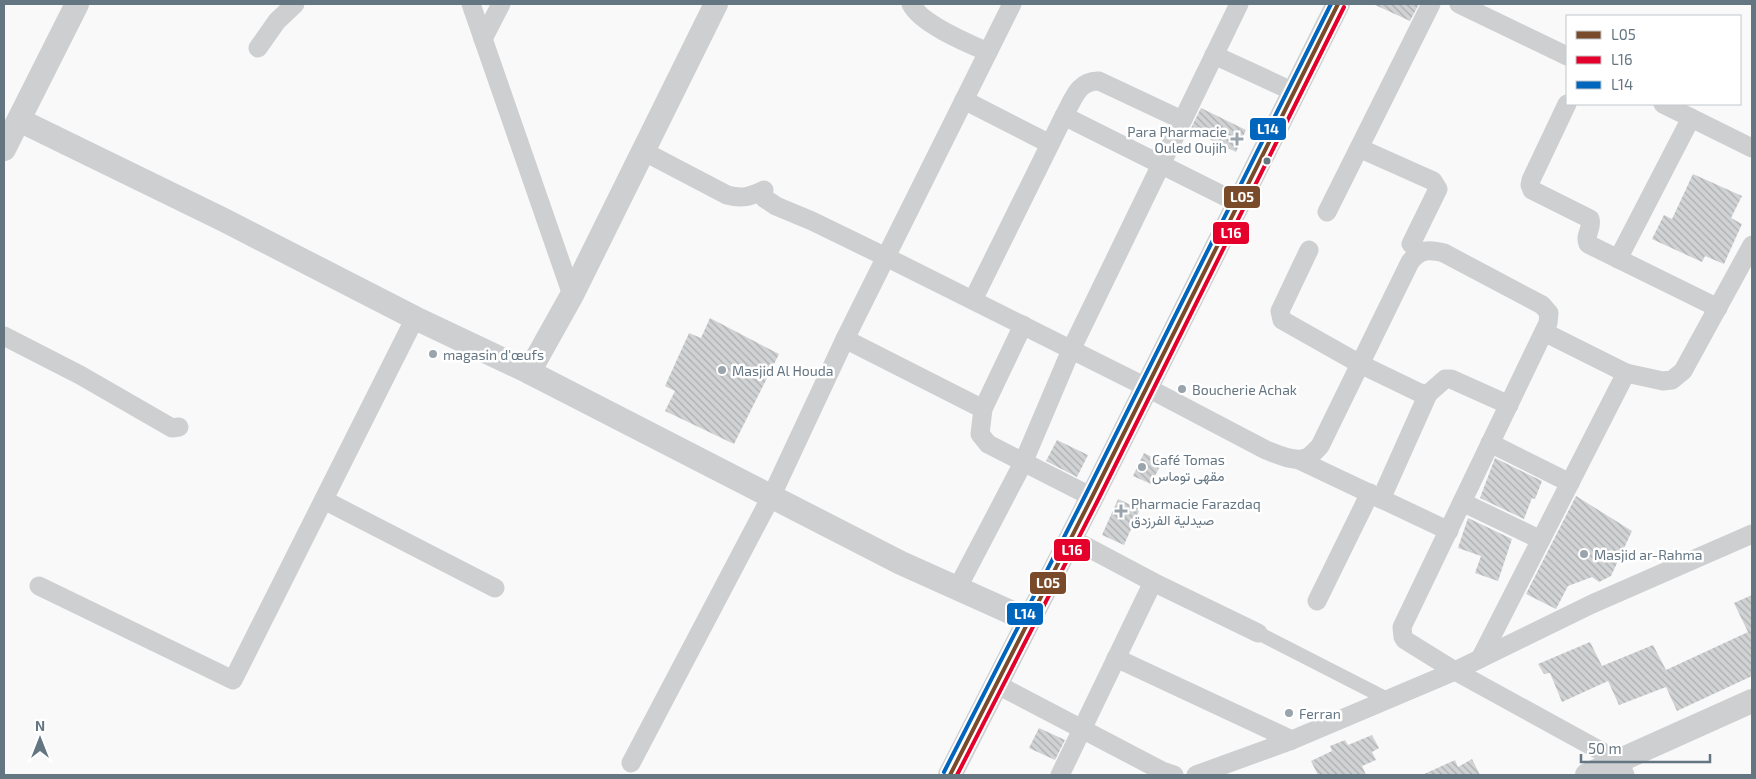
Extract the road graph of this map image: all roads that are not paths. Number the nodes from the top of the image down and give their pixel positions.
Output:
1 (76, 4) edge
2 (295, 4) edge
3 (471, 4) edge
4 (501, 4) edge
5 (716, 4) edge
6 (911, 4) edge
7 (1012, 4) edge
8 (1239, 4) edge
9 (1338, 4) edge
10 (1431, 4) edge
11 (1459, 4) edge
12 (1496, 11) edge
13 (483, 39) junction
14 (258, 48) dead end
15 (988, 52) junction
16 (1214, 55) junction
17 (1566, 55) edge
18 (1294, 92) junction
19 (964, 100) junction
20 (1567, 105) edge
21 (1665, 105) edge
22 (1064, 116) junction
23 (1691, 118) junction
24 (19, 120) junction
25 (1182, 120) junction
26 (1050, 144) junction
27 (1359, 148) junction
28 (1752, 148) edge
29 (4, 149) edge
30 (643, 151) junction
31 (1161, 164) junction
32 (1238, 203) junction
33 (1327, 212) dead end
34 (1411, 244) dead end
35 (1752, 244) edge
36 (1309, 250) dead end
37 (886, 257) junction
38 (1618, 259) junction
39 (572, 295) junction
40 (973, 300) junction
41 (1718, 308) junction
42 (415, 318) junction
43 (1023, 325) junction
44 (1544, 332) junction
45 (4, 336) edge
46 (845, 339) junction
47 (1071, 350) junction
48 (1360, 364) junction
49 (529, 372) junction
50 (1626, 374) junction
51 (1146, 387) junction
52 (1428, 394) junction
53 (1509, 405) junction
54 (983, 409) junction
55 (179, 427) dead end
56 (1490, 443) junction
57 (1299, 460) junction
58 (1023, 463) junction
59 (1570, 483) junction
60 (772, 495) junction
61 (1092, 496) junction
62 (1376, 496) junction
63 (324, 500) junction
64 (1462, 502) junction
65 (1448, 531) junction
66 (1752, 534) edge
67 (1070, 538) junction
68 (1541, 540) junction
69 (1153, 582) junction
70 (39, 586) dead end
71 (495, 588) dead end
72 (957, 589) junction
73 (1317, 601) dead end
74 (1028, 620) junction
75 (1258, 633) joint
76 (1116, 658) junction
77 (1480, 659) junction
78 (1455, 671) junction
79 (996, 684) junction
80 (1389, 700) junction
81 (1752, 701) edge
82 (1082, 730) junction
83 (1292, 740) junction
84 (631, 763) dead end
85 (1622, 768) edge
86 (950, 775) edge
87 (1060, 775) edge
88 (1174, 775) edge
89 (1196, 775) edge
90 (1587, 775) edge

1 - 24 street
2 - 14 street
3 - 13 street
4 - 13 street
5 - 30 street
6 - 15 street
7 - 15 street
8 - 16 street
9 - 18 street
10 - 27 street
11 - 12 street
12 - 17 street
13 - 39 street
15 - 19 street
16 - 18 street
16 - 25 street
18 - 32 street
19 - 26 street
19 - 37 street
20 - 38 street
21 - 23 street
22 - 25 street
22 - 26 street
22 - 31 street
23 - 28 street
23 - 38 street
24 - 29 street
24 - 42 street
25 - 31 street
26 - 40 street
27 - 33 street
27 - 34 street
30 - 37 street
30 - 39 street
31 - 32 street
31 - 47 street
32 - 51 street
35 - 41 street
36 - 48 street
37 - 40 street
37 - 46 street
38 - 41 street
39 - 49 street
40 - 43 street
41 - 50 street
42 - 49 street
42 - 63 street
43 - 47 street
43 - 54 street
44 - 48 street
44 - 50 street
44 - 53 street
45 - 55 street
46 - 54 street
46 - 60 street
47 - 51 street
47 - 58 street
48 - 52 street
48 - 57 street
49 - 60 street
50 - 59 street
51 - 57 street
51 - 61 street
52 - 53 street
52 - 62 street
53 - 56 street
54 - 58 street
56 - 59 street
56 - 64 street
57 - 62 street
58 - 61 street
58 - 72 street
59 - 68 street
60 - 72 street
60 - 84 street
61 - 67 street
62 - 65 street
62 - 73 street
63 - 70 street
63 - 71 street
64 - 65 street
64 - 68 street
65 - 78 street
66 - 77 street
67 - 69 street
67 - 74 street
68 - 77 street
69 - 75 street
69 - 76 street
72 - 74 street
74 - 79 street
75 - 80 street
76 - 82 street
76 - 83 street
77 - 78 street
78 - 80 street
78 - 85 street
79 - 82 street
79 - 86 street
80 - 83 street
81 - 85 street
82 - 87 street
82 - 88 street
83 - 89 street
85 - 90 street

